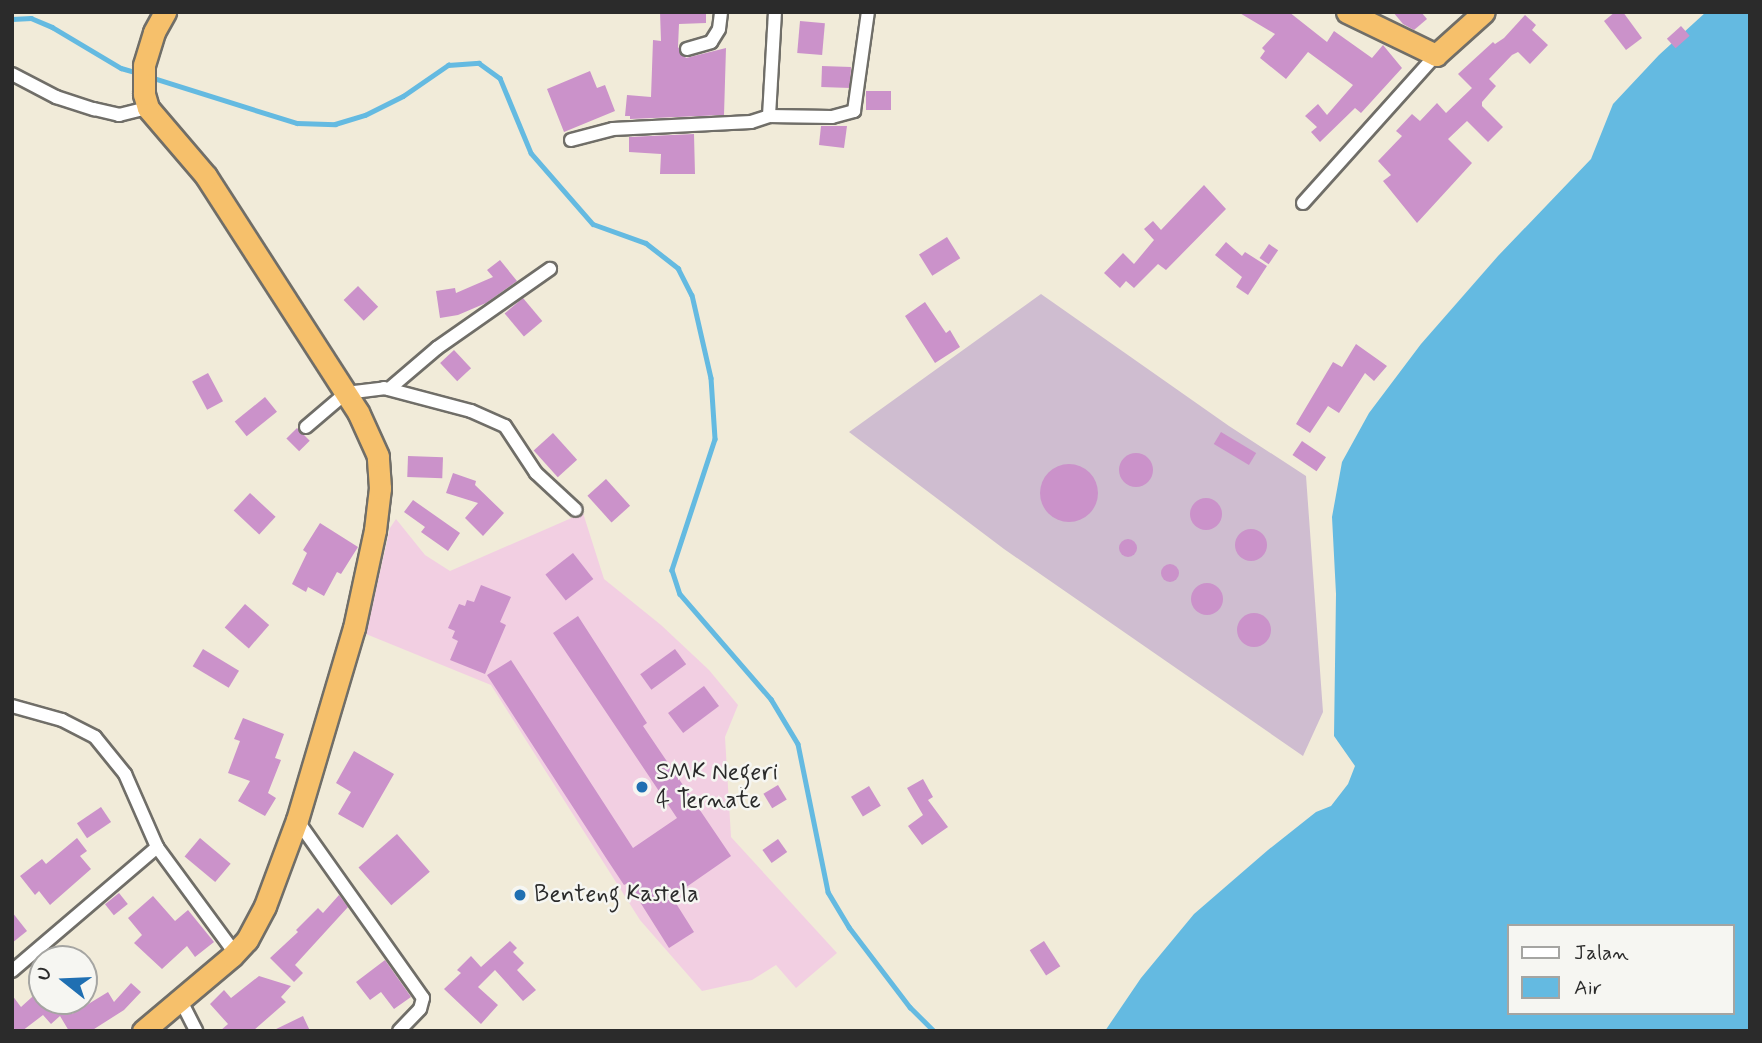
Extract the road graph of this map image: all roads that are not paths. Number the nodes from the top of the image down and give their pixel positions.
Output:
1 (165, 12) edge
2 (720, 12) edge
3 (775, 12) edge
4 (868, 12) edge
5 (1347, 12) edge
6 (1484, 12) edge
7 (687, 49) dead end
8 (1436, 55) junction
9 (12, 74) edge
10 (146, 101) junction
11 (769, 116) junction
12 (571, 140) dead end
13 (1303, 204) dead end
14 (550, 269) dead end
15 (389, 389) junction
16 (346, 393) junction
17 (306, 427) dead end
18 (576, 510) dead end
19 (12, 706) edge
20 (297, 820) junction
21 (157, 847) junction
22 (235, 953) junction
23 (12, 971) edge
24 (181, 1002) junction
25 (143, 1031) edge
26 (196, 1031) edge
27 (399, 1031) edge

1 - 10 highway
2 - 7 street
3 - 11 street
4 - 11 street
5 - 8 highway
6 - 8 highway
8 - 13 street
9 - 10 street
10 - 16 highway
11 - 12 street
14 - 15 street
15 - 16 street
15 - 18 street
16 - 17 street
16 - 20 highway
19 - 21 street
20 - 22 highway
20 - 27 street
21 - 22 street
21 - 23 street
22 - 24 highway
24 - 25 highway
24 - 26 street

